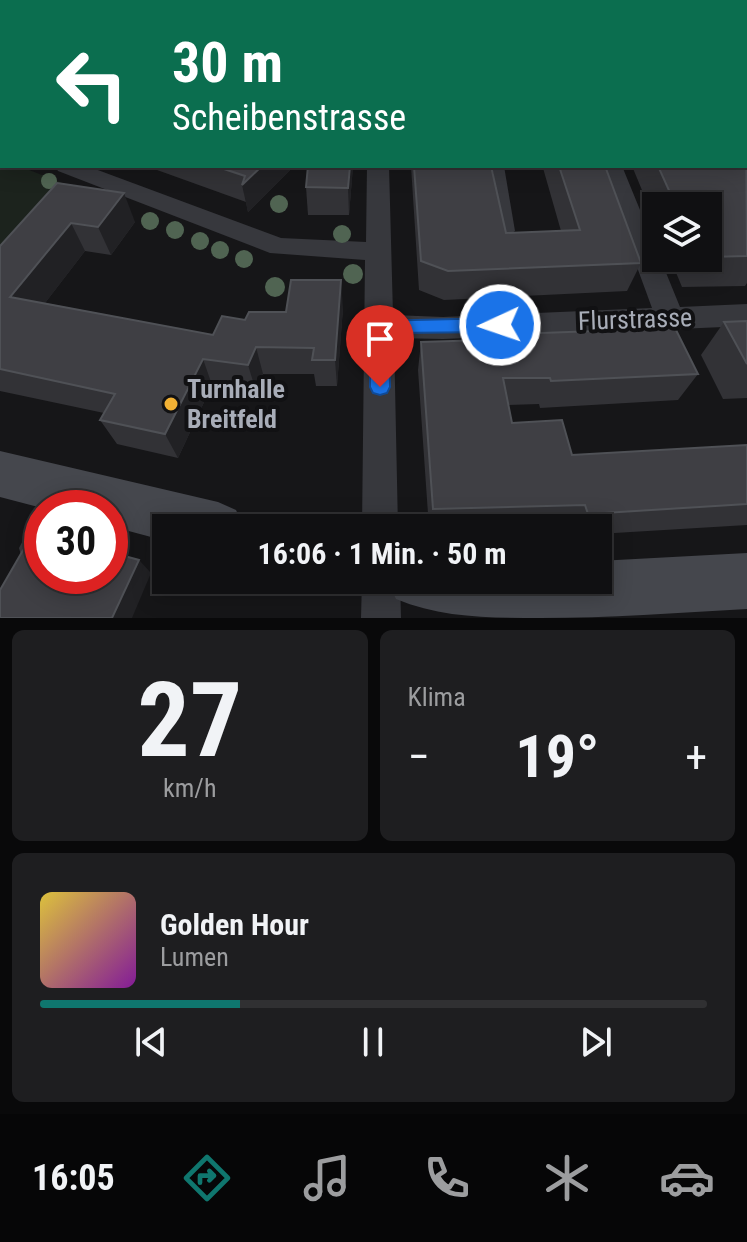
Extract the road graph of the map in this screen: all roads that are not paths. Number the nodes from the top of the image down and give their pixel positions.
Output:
1 (71, 168) edge
2 (378, 168) edge
3 (498, 168) edge
4 (612, 168) edge
5 (509, 231) edge
6 (378, 252) junction
7 (747, 315) edge
8 (670, 318) junction
9 (379, 326) junction
10 (0, 474) edge
11 (25, 490) edge
12 (380, 514) edge
13 (128, 516) edge
14 (152, 519) edge
15 (24, 556) edge
16 (21, 562) edge
17 (747, 581) edge
18 (612, 588) edge
19 (381, 594) edge
20 (381, 618) edge

1 - 6 street
2 - 6 street
3 - 5 lane
4 - 8 street
6 - 9 street
7 - 8 street, Flurstrasse
8 - 9 street, Flurstrasse
9 - 12 street
10 - 11 main road
13 - 14 main road
15 - 16 lane
17 - 18 main road
19 - 20 street

